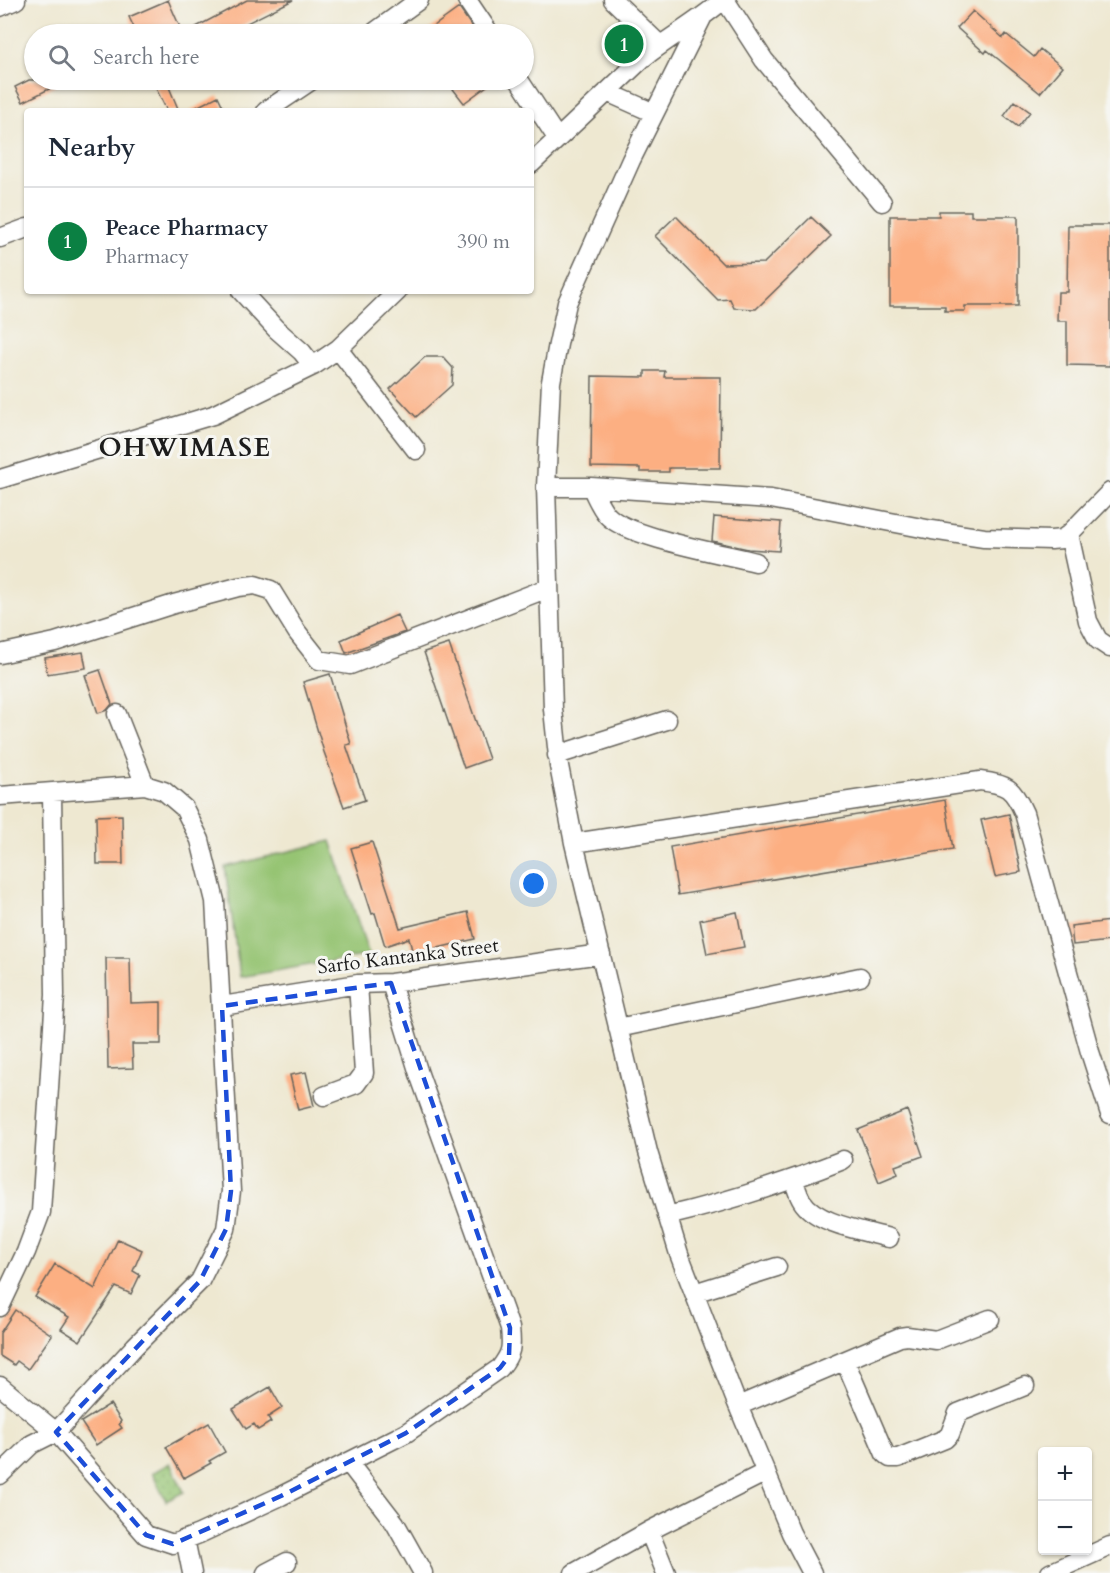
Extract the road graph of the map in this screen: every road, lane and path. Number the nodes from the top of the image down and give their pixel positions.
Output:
1 (16, 0) edge
2 (419, 0) edge
3 (467, 0) edge
4 (613, 0) edge
5 (724, 0) edge
6 (0, 7) edge
7 (702, 18) junction
8 (386, 24) edge
9 (483, 24) edge
10 (660, 45) junction
11 (297, 90) edge
12 (526, 90) edge
13 (607, 92) junction
14 (270, 108) edge
15 (654, 113) junction
16 (557, 138) junction
17 (534, 161) edge
18 (882, 202) dead end
19 (24, 229) edge
20 (0, 238) edge
21 (244, 294) edge
22 (395, 294) edge
23 (338, 349) junction
24 (313, 366) junction
25 (416, 450) dead end
26 (0, 479) edge
27 (546, 487) junction
28 (591, 487) junction
29 (1110, 492) edge
30 (1069, 534) junction
31 (756, 562) dead end
32 (548, 588) junction
33 (1110, 648) edge
34 (0, 654) edge
35 (117, 714) dead end
36 (667, 720) dead end
37 (557, 755) junction
38 (146, 786) junction
39 (52, 794) junction
40 (0, 796) edge
41 (574, 843) junction
42 (601, 954) junction
43 (860, 977) dead end
44 (391, 982) junction
45 (358, 984) junction
46 (222, 1006) junction
47 (618, 1028) junction
48 (324, 1096) dead end
49 (1110, 1114) edge
50 (843, 1160) dead end
51 (793, 1179) junction
52 (667, 1216) junction
53 (889, 1238) dead end
54 (777, 1267) dead end
55 (694, 1293) junction
56 (0, 1307) edge
57 (990, 1319) dead end
58 (845, 1361) junction
59 (0, 1386) edge
60 (1025, 1386) dead end
61 (738, 1406) junction
62 (57, 1432) junction
63 (348, 1462) junction
64 (766, 1472) junction
65 (0, 1475) edge
66 (649, 1531) junction
67 (185, 1539) junction
68 (1110, 1546) edge
69 (287, 1562) dead end
70 (192, 1573) edge
71 (266, 1573) edge
72 (423, 1573) edge
73 (574, 1573) edge
74 (666, 1573) edge
75 (812, 1573) edge
76 (1050, 1573) edge

1 - 6 street
2 - 8 street
3 - 9 street
4 - 10 street
5 - 7 street
5 - 18 street
7 - 10 street
7 - 15 street
10 - 13 street
11 - 14 street
12 - 16 street
13 - 15 street
13 - 16 street
15 - 27 street
16 - 17 street
19 - 20 street
21 - 24 street
22 - 23 street
23 - 24 street
23 - 25 street
24 - 26 street
27 - 28 street
27 - 32 street
28 - 30 street
28 - 31 street
29 - 30 street
30 - 33 street
32 - 34 street
32 - 37 street
35 - 38 street
36 - 37 street
37 - 41 street
38 - 39 street
38 - 46 street
39 - 40 street
39 - 56 street
41 - 42 street
41 - 49 street
42 - 44 street, Sarfo Kantanka Street
42 - 47 street
43 - 47 street
44 - 45 street, Sarfo Kantanka Street
44 - 63 street
45 - 46 street, Sarfo Kantanka Street
45 - 48 street
46 - 62 street
47 - 52 street
50 - 51 street
51 - 52 street
51 - 53 street
52 - 55 street
54 - 55 street
55 - 61 street
57 - 58 street
58 - 60 street
58 - 61 street
59 - 62 street
61 - 64 street
62 - 65 street
62 - 67 street
63 - 67 street
63 - 72 street
64 - 66 street
64 - 75 street
66 - 73 street
66 - 74 street
67 - 70 street
68 - 76 street
69 - 71 street

